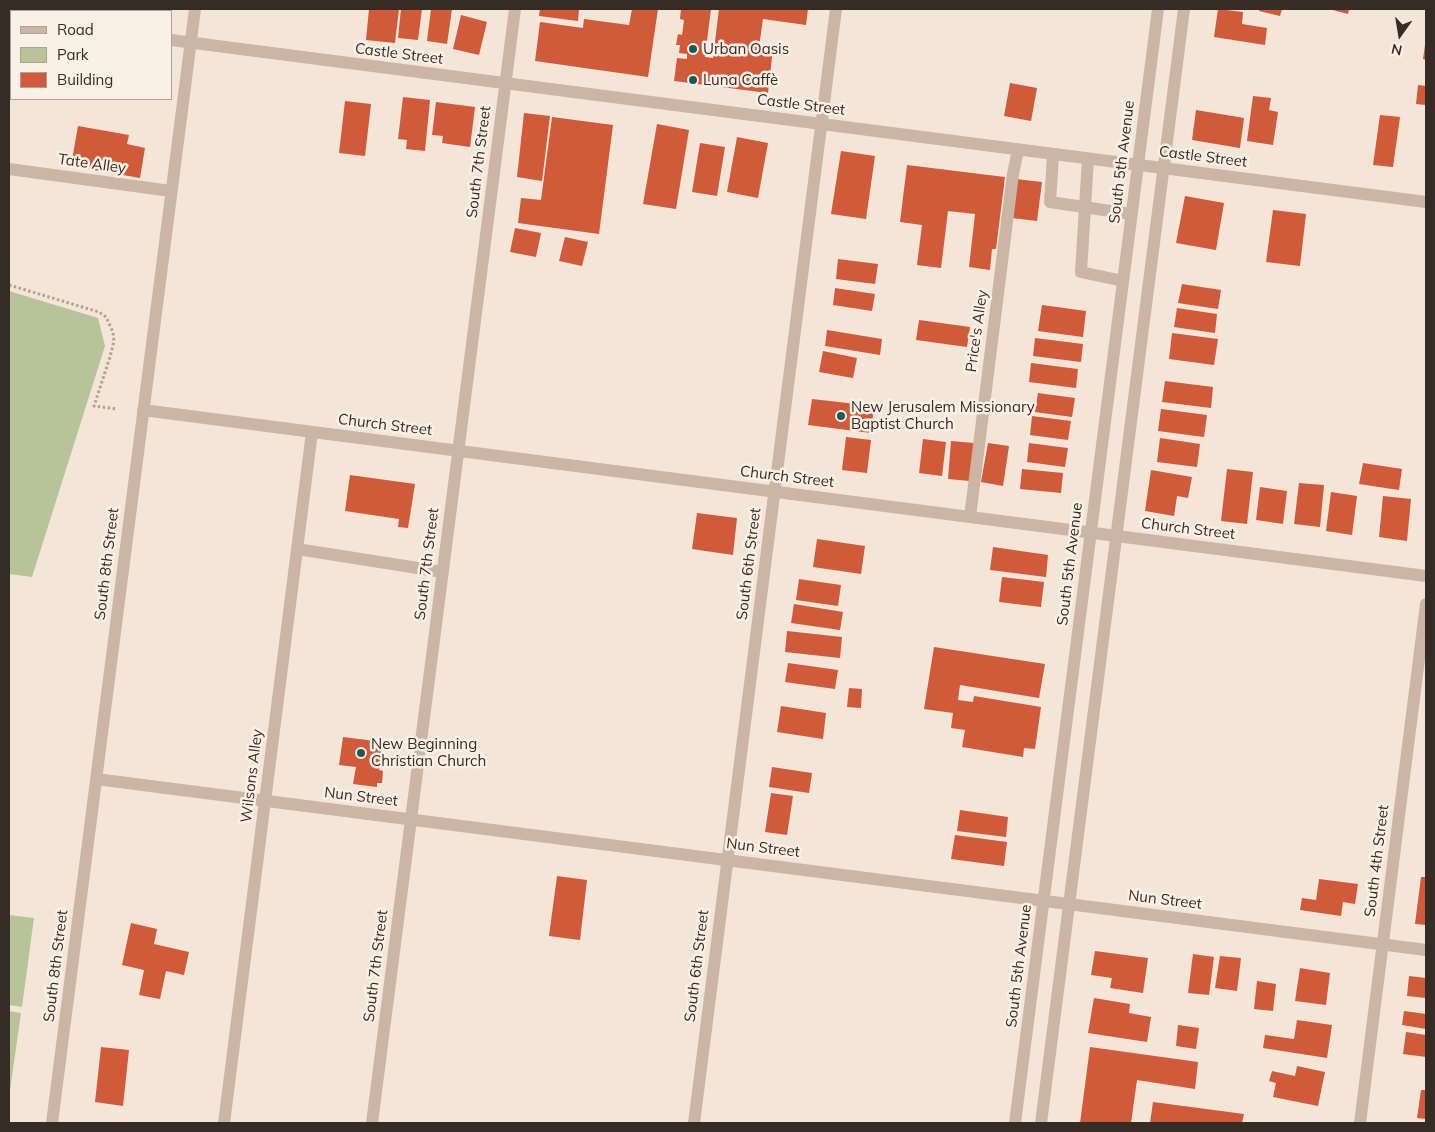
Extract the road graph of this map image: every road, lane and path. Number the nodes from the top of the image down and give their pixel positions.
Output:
1 (195, 9) edge
2 (515, 9) edge
3 (836, 9) edge
4 (1158, 9) edge
5 (1184, 9) edge
6 (172, 40) edge
7 (190, 43) junction
8 (505, 84) junction
9 (821, 124) junction
10 (1018, 150) junction
11 (1053, 155) junction
12 (1088, 159) junction
13 (1138, 165) junction
14 (1164, 168) junction
15 (9, 169) edge
16 (171, 191) junction
17 (1426, 202) edge
18 (1085, 206) junction
19 (1131, 214) junction
20 (1123, 281) junction
21 (9, 285) edge
22 (118, 409) dead end
23 (143, 410) junction
24 (312, 432) junction
25 (458, 451) junction
26 (774, 492) junction
27 (970, 517) junction
28 (1090, 533) junction
29 (1117, 536) junction
30 (297, 550) junction
31 (443, 572) junction
32 (1426, 576) edge
33 (1426, 604) edge
34 (96, 778) junction
35 (265, 800) junction
36 (411, 820) junction
37 (727, 860) junction
38 (1043, 901) junction
39 (1069, 904) junction
40 (1382, 944) junction
41 (1426, 950) edge
42 (52, 1123) edge
43 (224, 1123) edge
44 (372, 1123) edge
45 (694, 1123) edge
46 (1015, 1123) edge
47 (1042, 1123) edge
48 (1360, 1123) edge

1 - 7 street, South 8th Street
2 - 8 street, South 7th Street
3 - 9 street, South 6th Street
4 - 13 street, South 5th Avenue
5 - 14 street
6 - 7 street, Castle Street
7 - 8 street, Castle Street
7 - 16 street, South 8th Street
8 - 9 street, Castle Street
8 - 25 street, South 7th Street
9 - 10 street, Castle Street
9 - 26 street, South 6th Street
10 - 11 street, Castle Street
10 - 27 street, Price's Alley
11 - 12 street, Castle Street
11 - 18 street
12 - 13 street, Castle Street
12 - 18 street
13 - 14 street, Castle Street
13 - 19 street, South 5th Avenue
14 - 17 street, Castle Street
14 - 29 street
15 - 16 street, Tate Alley
16 - 23 street, South 8th Street
18 - 19 street
18 - 20 street
19 - 20 street, South 5th Avenue
20 - 28 street, South 5th Avenue
21 - 22 path
23 - 24 street, Church Street
23 - 34 street, South 8th Street
24 - 25 street, Church Street
24 - 30 street, Wilsons Alley
25 - 26 street, Church Street
25 - 31 street, South 7th Street
26 - 27 street, Church Street
26 - 37 street, South 6th Street
27 - 28 street, Church Street
28 - 29 street, Church Street
28 - 38 street, South 5th Avenue
29 - 32 street, Church Street
29 - 39 street
30 - 31 street
30 - 35 street, Wilsons Alley
31 - 36 street, South 7th Street
33 - 40 street, South 4th Street
34 - 35 street, Nun Street
34 - 42 street, South 8th Street
35 - 36 street, Nun Street
35 - 43 street, Wilsons Alley
36 - 37 street, Nun Street
36 - 44 street, South 7th Street
37 - 38 street, Nun Street
37 - 45 street, South 6th Street
38 - 39 street, Nun Street
38 - 46 street, South 5th Avenue
39 - 40 street, Nun Street
39 - 47 street
40 - 41 street, Nun Street
40 - 48 street, South 4th Street

